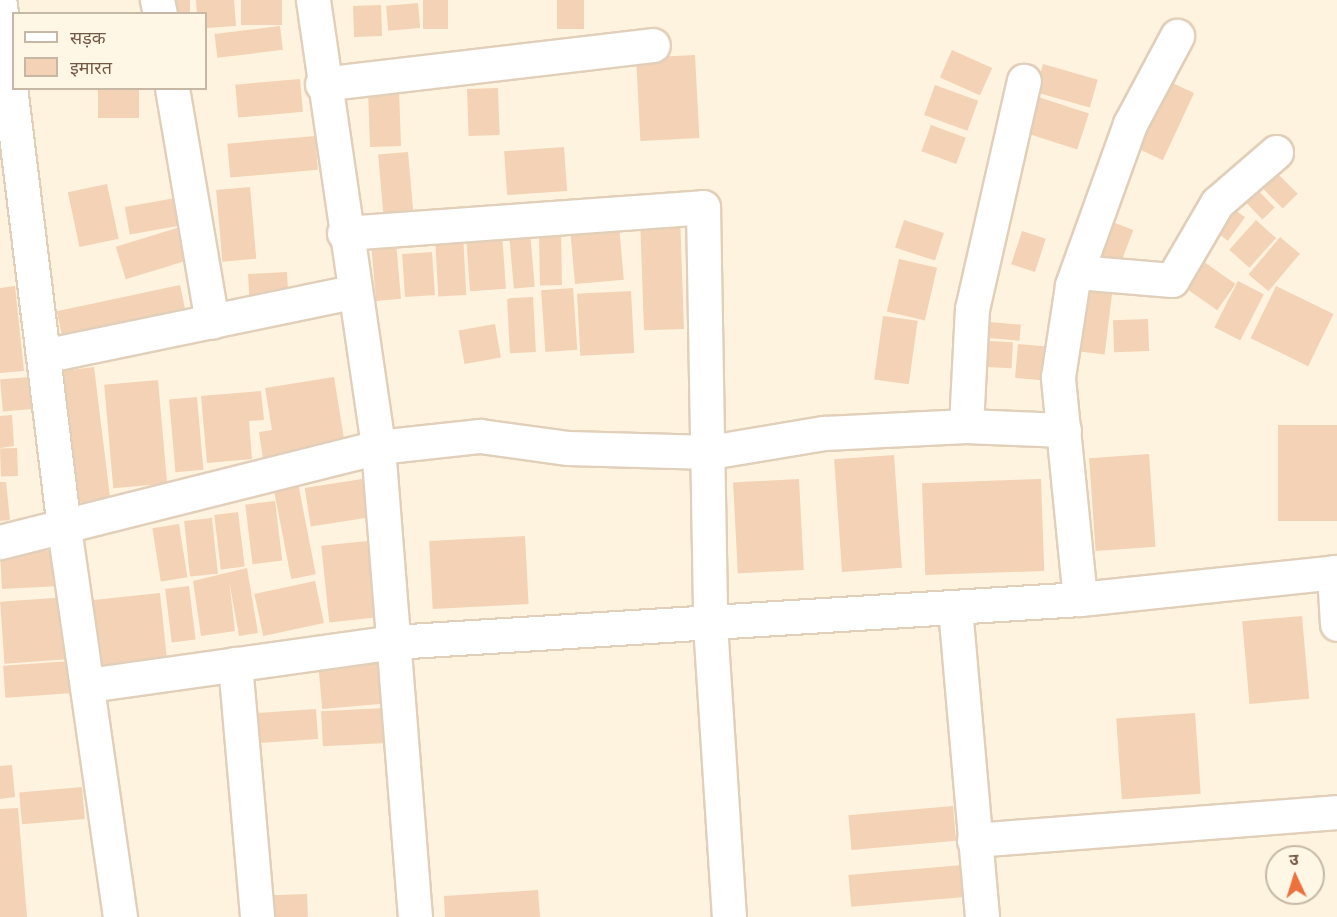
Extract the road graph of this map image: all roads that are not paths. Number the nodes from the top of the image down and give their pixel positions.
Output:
1 (313, 0) edge
2 (0, 5) edge
3 (1177, 36) dead end
4 (653, 45) dead end
5 (1024, 81) dead end
6 (321, 84) junction
7 (172, 90) edge
8 (1276, 152) dead end
9 (344, 233) junction
10 (1077, 272) junction
11 (353, 292) junction
12 (212, 321) junction
13 (43, 356) junction
14 (966, 426) junction
15 (1064, 430) junction
16 (378, 447) junction
17 (710, 452) junction
18 (64, 528) junction
19 (0, 542) edge
20 (1336, 572) edge
21 (1080, 599) junction
22 (955, 608) junction
23 (710, 624) junction
24 (1337, 624) edge
25 (393, 642) junction
26 (235, 664) junction
27 (88, 685) junction
28 (1337, 812) edge
29 (974, 840) junction
30 (120, 917) edge
31 (257, 917) edge
32 (415, 917) edge
33 (729, 917) edge
34 (982, 917) edge

1 - 6 street
2 - 13 street
3 - 10 street
4 - 6 street
5 - 14 street
6 - 9 street
7 - 12 street
8 - 10 street
9 - 11 street
9 - 17 street
10 - 15 street
11 - 12 street
11 - 16 street
12 - 13 street
13 - 18 street
14 - 15 street
14 - 17 street
15 - 21 street
16 - 17 street
16 - 18 street
16 - 25 street
17 - 23 street
18 - 19 street
18 - 27 street
20 - 21 street
20 - 24 street
21 - 22 street
22 - 23 street
22 - 29 street
23 - 25 street
23 - 33 street
25 - 26 street
25 - 32 street
26 - 27 street
26 - 31 street
27 - 30 street
28 - 29 street
29 - 34 street

